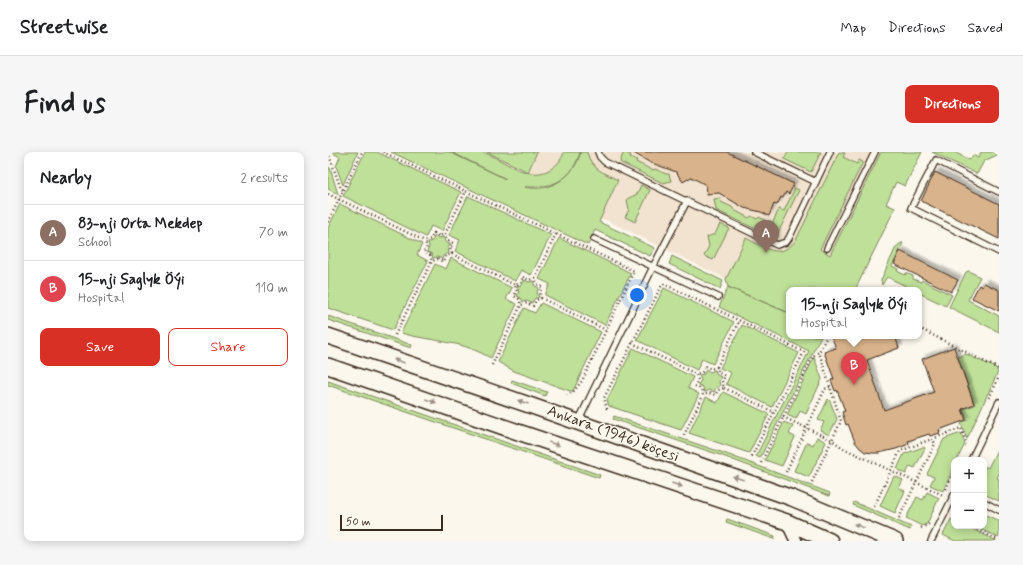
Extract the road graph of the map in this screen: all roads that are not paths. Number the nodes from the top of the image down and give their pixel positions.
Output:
1 (598, 152) edge
2 (754, 152) edge
3 (830, 152) edge
4 (875, 152) edge
5 (816, 182) junction
6 (999, 192) edge
7 (687, 201) junction
8 (594, 239) dead end
9 (827, 248) dead end
10 (999, 252) edge
11 (653, 267) junction
12 (718, 297) dead end
13 (328, 336) edge
14 (328, 366) edge
15 (999, 402) edge
16 (578, 422) junction
17 (972, 457) edge
18 (951, 501) edge
19 (987, 504) edge
20 (999, 510) edge
21 (787, 522) junction
22 (796, 541) edge
23 (830, 541) edge
24 (894, 541) edge
25 (931, 541) edge

1 - 7 lane
2 - 5 lane
3 - 5 lane
4 - 9 lane
5 - 7 lane
6 - 10 lane
7 - 11 lane
8 - 11 lane
11 - 12 lane
11 - 16 lane
16 -> 13 main road, Ankara (1946) köçesi
14 -> 21 main road, Ankara (1946) köçesi
15 - 17 lane
24 -> 16 main road, Ankara (1946) köçesi
18 - 25 lane
19 - 20 lane
21 - 22 street
21 - 23 main road, Ankara (1946) köçesi

